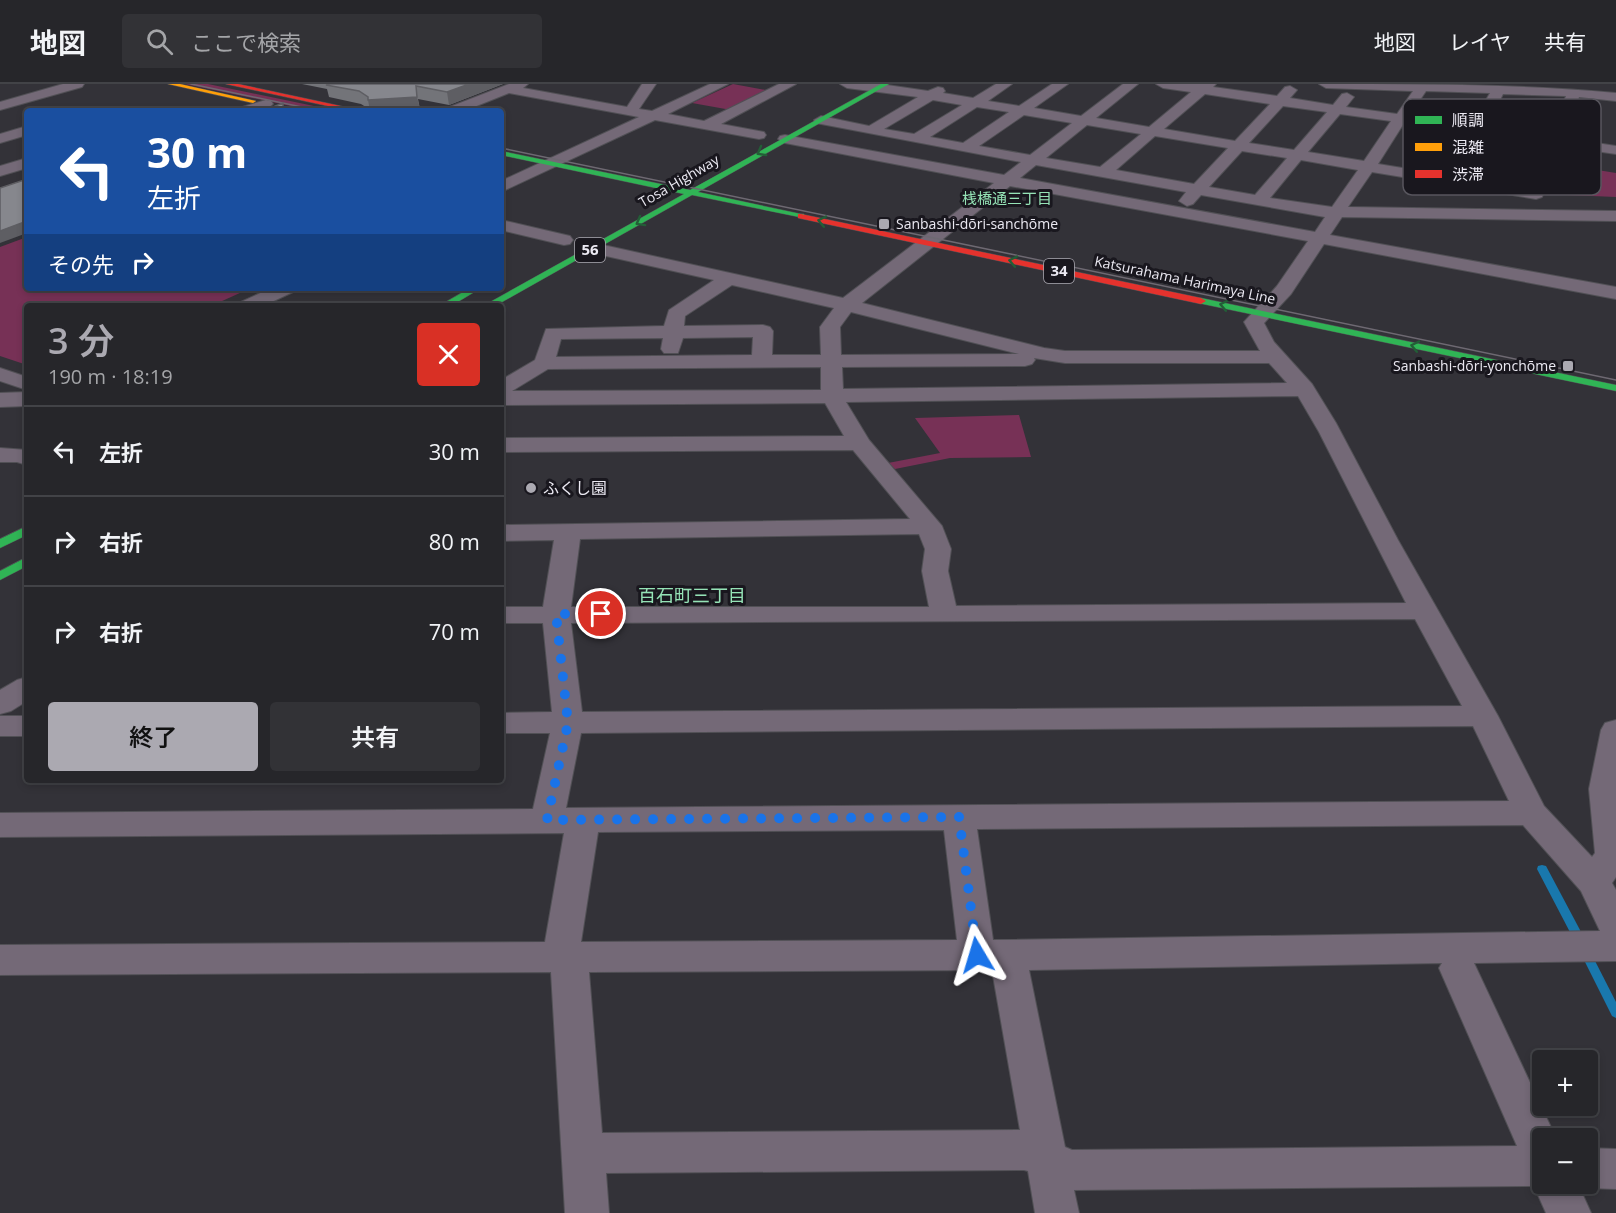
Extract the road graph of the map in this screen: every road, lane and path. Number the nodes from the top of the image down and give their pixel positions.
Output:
1 (77, 84) edge
2 (171, 84) edge
3 (230, 84) edge
4 (649, 84) edge
5 (721, 84) edge
6 (789, 84) edge
7 (848, 84) edge
8 (853, 84) edge
9 (950, 84) edge
10 (1005, 84) edge
11 (1061, 84) edge
12 (1131, 84) edge
13 (1164, 84) edge
14 (1296, 84) edge
15 (1326, 84) edge
16 (1357, 85) edge
17 (1397, 85) edge
18 (515, 86) edge
19 (883, 86) edge
20 (1206, 87) edge
21 (1422, 87) junction
22 (1498, 90) junction
23 (1566, 90) edge
24 (832, 96) dead end
25 (931, 96) junction
26 (1616, 98) edge
27 (1414, 99) edge
28 (1493, 99) edge
29 (1280, 101) junction
30 (974, 102) junction
31 (266, 104) junction
32 (1, 106) edge
33 (253, 108) edge
34 (287, 108) edge
35 (346, 108) edge
36 (460, 108) edge
37 (1336, 109) junction
38 (1023, 110) junction
39 (24, 111) edge
40 (631, 111) junction
41 (1403, 115) edge
42 (654, 116) junction
43 (1401, 118) junction
44 (822, 120) junction
45 (1082, 120) junction
46 (707, 125) junction
47 (24, 131) edge
48 (871, 131) junction
49 (765, 132) joint
50 (1153, 132) junction
51 (0, 139) edge
52 (786, 139) junction
53 (917, 140) junction
54 (504, 141) edge
55 (741, 145) dead end
56 (945, 145) junction
57 (1236, 145) junction
58 (966, 148) junction
59 (1601, 148) edge
60 (1616, 150) edge
61 (504, 154) edge
62 (572, 154) junction
63 (1298, 155) junction
64 (1032, 160) junction
65 (24, 164) edge
66 (552, 164) junction
67 (916, 164) junction
68 (1367, 166) junction
69 (0, 171) edge
70 (660, 172) dead end
71 (1403, 172) edge
72 (1103, 173) junction
73 (1008, 180) junction
74 (709, 182) junction
75 (504, 186) edge
76 (730, 186) dead end
77 (664, 187) junction
78 (1196, 189) junction
79 (691, 193) junction
80 (1537, 195) edge
81 (646, 197) dead end
82 (1259, 200) junction
83 (1178, 212) junction
84 (1338, 213) junction
85 (1559, 214) junction
86 (1616, 216) edge
87 (504, 226) edge
88 (945, 230) junction
89 (926, 234) junction
90 (966, 234) dead end
91 (569, 237) joint
92 (1319, 238) junction
93 (594, 248) junction
94 (546, 250) dead end
95 (730, 278) junction
96 (280, 291) edge
97 (472, 291) edge
98 (1616, 293) edge
99 (254, 303) edge
100 (450, 303) edge
101 (493, 303) edge
102 (1273, 303) junction
103 (847, 305) junction
104 (674, 332) junction
105 (1041, 357) junction
106 (1272, 357) junction
107 (762, 360) junction
108 (832, 360) junction
109 (670, 361) junction
110 (544, 363) junction
111 (0, 374) edge
112 (504, 387) edge
113 (1616, 388) edge
114 (1304, 389) junction
115 (1053, 393) junction
116 (832, 396) junction
117 (665, 397) junction
118 (504, 398) edge
119 (14, 399) edge
120 (859, 443) junction
121 (504, 445) edge
122 (0, 455) edge
123 (24, 457) edge
124 (929, 526) junction
125 (24, 532) edge
126 (568, 532) junction
127 (504, 533) edge
128 (0, 544) edge
129 (24, 563) edge
130 (0, 576) edge
131 (1424, 611) junction
132 (556, 614) junction
133 (504, 615) edge
134 (944, 615) junction
135 (24, 689) edge
136 (0, 704) edge
137 (1483, 716) junction
138 (504, 723) edge
139 (568, 723) junction
140 (0, 726) edge
141 (24, 726) edge
142 (1616, 730) edge
143 (1532, 813) junction
144 (959, 817) junction
145 (547, 820) junction
146 (583, 820) junction
147 (0, 825) edge
148 (1595, 883) junction
149 (1616, 927) edge
150 (1616, 946) edge
151 (993, 955) junction
152 (565, 956) junction
153 (0, 960) edge
154 (1458, 968) dead end
155 (1532, 1133) edge
156 (582, 1153) junction
157 (1048, 1160) junction
158 (1532, 1166) edge
159 (1598, 1168) edge
160 (1616, 1169) edge
161 (1560, 1194) edge
162 (586, 1213) edge
163 (1057, 1213) edge
164 (1569, 1213) edge

1 - 32 street
2 - 31 main road
3 - 35 main road
4 - 40 street
5 - 42 street
6 - 46 street
7 - 8 street
8 - 19 street
8 - 24 main road
9 - 25 street
10 - 30 street
11 - 38 street
12 - 45 street
13 - 20 street
14 - 29 street
15 - 16 street
16 - 17 street
16 - 37 street
17 - 21 street
18 - 36 street
18 - 40 street
19 - 25 street
19 - 44 main road, Tosa Highway / 56
20 - 29 street
20 - 50 street
21 - 22 street
21 - 27 street
22 - 23 street
22 - 28 street
23 - 26 street
25 - 30 street
25 - 48 street
29 - 37 street
29 - 57 street
30 - 38 street
30 - 53 street
31 - 33 street
31 - 34 main road
32 - 39 street
37 - 43 street
37 - 63 street
38 - 45 street
38 - 58 street
40 - 42 street
41 - 43 street
42 - 46 street
42 - 62 street
43 - 68 street
44 - 48 street
44 - 52 main road, Tosa Highway / 56
45 - 50 street
45 - 64 street
46 - 49 street
47 - 51 street
48 - 53 street
49 - 55 main road
50 - 57 street
50 - 72 street
52 - 67 street
52 -> 74 main road, Tosa Highway / 56
53 - 56 street
54 - 62 main road
56 - 58 street
56 - 67 street
57 - 63 street
57 - 78 street
58 - 64 street
59 - 60 street
61 - 66 main road, Katsurahama Harimaya Line / 34
62 - 66 street
62 - 70 main road
63 - 68 street
63 - 82 street
64 - 72 street
64 - 73 street
65 - 69 street
66 - 75 street
66 - 77 main road, Katsurahama Harimaya Line / 34
67 - 73 street
68 - 71 street
68 - 84 street
72 - 78 street
73 - 83 street
73 - 88 street
74 - 76 main road
74 - 77 main road, Tosa Highway
74 - 79 main road, Tosa Highway / 56
77 - 79 main road, Katsurahama Harimaya Line / 34
77 - 81 main road, Tosa Highway
78 - 82 street
78 - 83 street
89 -> 79 main road, Katsurahama Harimaya Line / 34
79 -> 93 main road, Tosa Highway / 56
80 - 85 street
82 - 84 street
83 - 92 street
84 - 85 street
84 - 92 street
85 - 86 street
87 - 91 street
88 - 89 street
88 - 90 main road
102 -> 89 main road, Katsurahama Harimaya Line / 34
89 - 103 street
91 - 94 main road, 56
92 - 98 street
92 - 102 street
93 - 95 street
93 - 101 main road, Tosa Highway / 56
95 - 103 street
95 - 104 street
96 - 99 street
97 - 100 main road
102 - 106 street
113 -> 102 main road, Katsurahama Harimaya Line / 34
103 - 105 street
103 - 108 street
104 - 107 street
104 - 109 street
104 - 110 street
105 - 106 street
105 - 108 street
105 - 115 street
106 - 114 street
107 - 108 street
107 - 109 street
108 - 116 street
109 - 110 street
109 - 117 street
110 - 112 street
111 - 119 street
114 - 115 street
114 - 131 street
115 - 116 street
116 - 117 street
116 - 120 street
117 - 118 street
120 - 121 street
120 - 124 street
122 - 123 street
124 - 126 street
124 - 134 street
125 - 128 main road
126 - 127 street
126 - 132 street
129 - 130 main road
131 - 134 street
131 - 137 street
132 - 133 street
132 - 134 street
132 - 139 street
135 - 136 street
137 - 139 street
137 - 143 street
138 - 139 street
139 - 145 street
140 - 141 street
142 - 148 street
143 - 144 street
143 - 148 street
144 - 146 street
144 - 151 street
145 - 146 street
145 - 147 street
146 - 152 street
148 - 149 street
150 - 151 street
151 - 152 street
151 - 157 street
152 - 153 street
152 - 156 street
154 - 155 street
156 - 157 street
156 - 162 street
157 - 158 street
157 - 163 street
159 - 160 street
161 - 164 street

